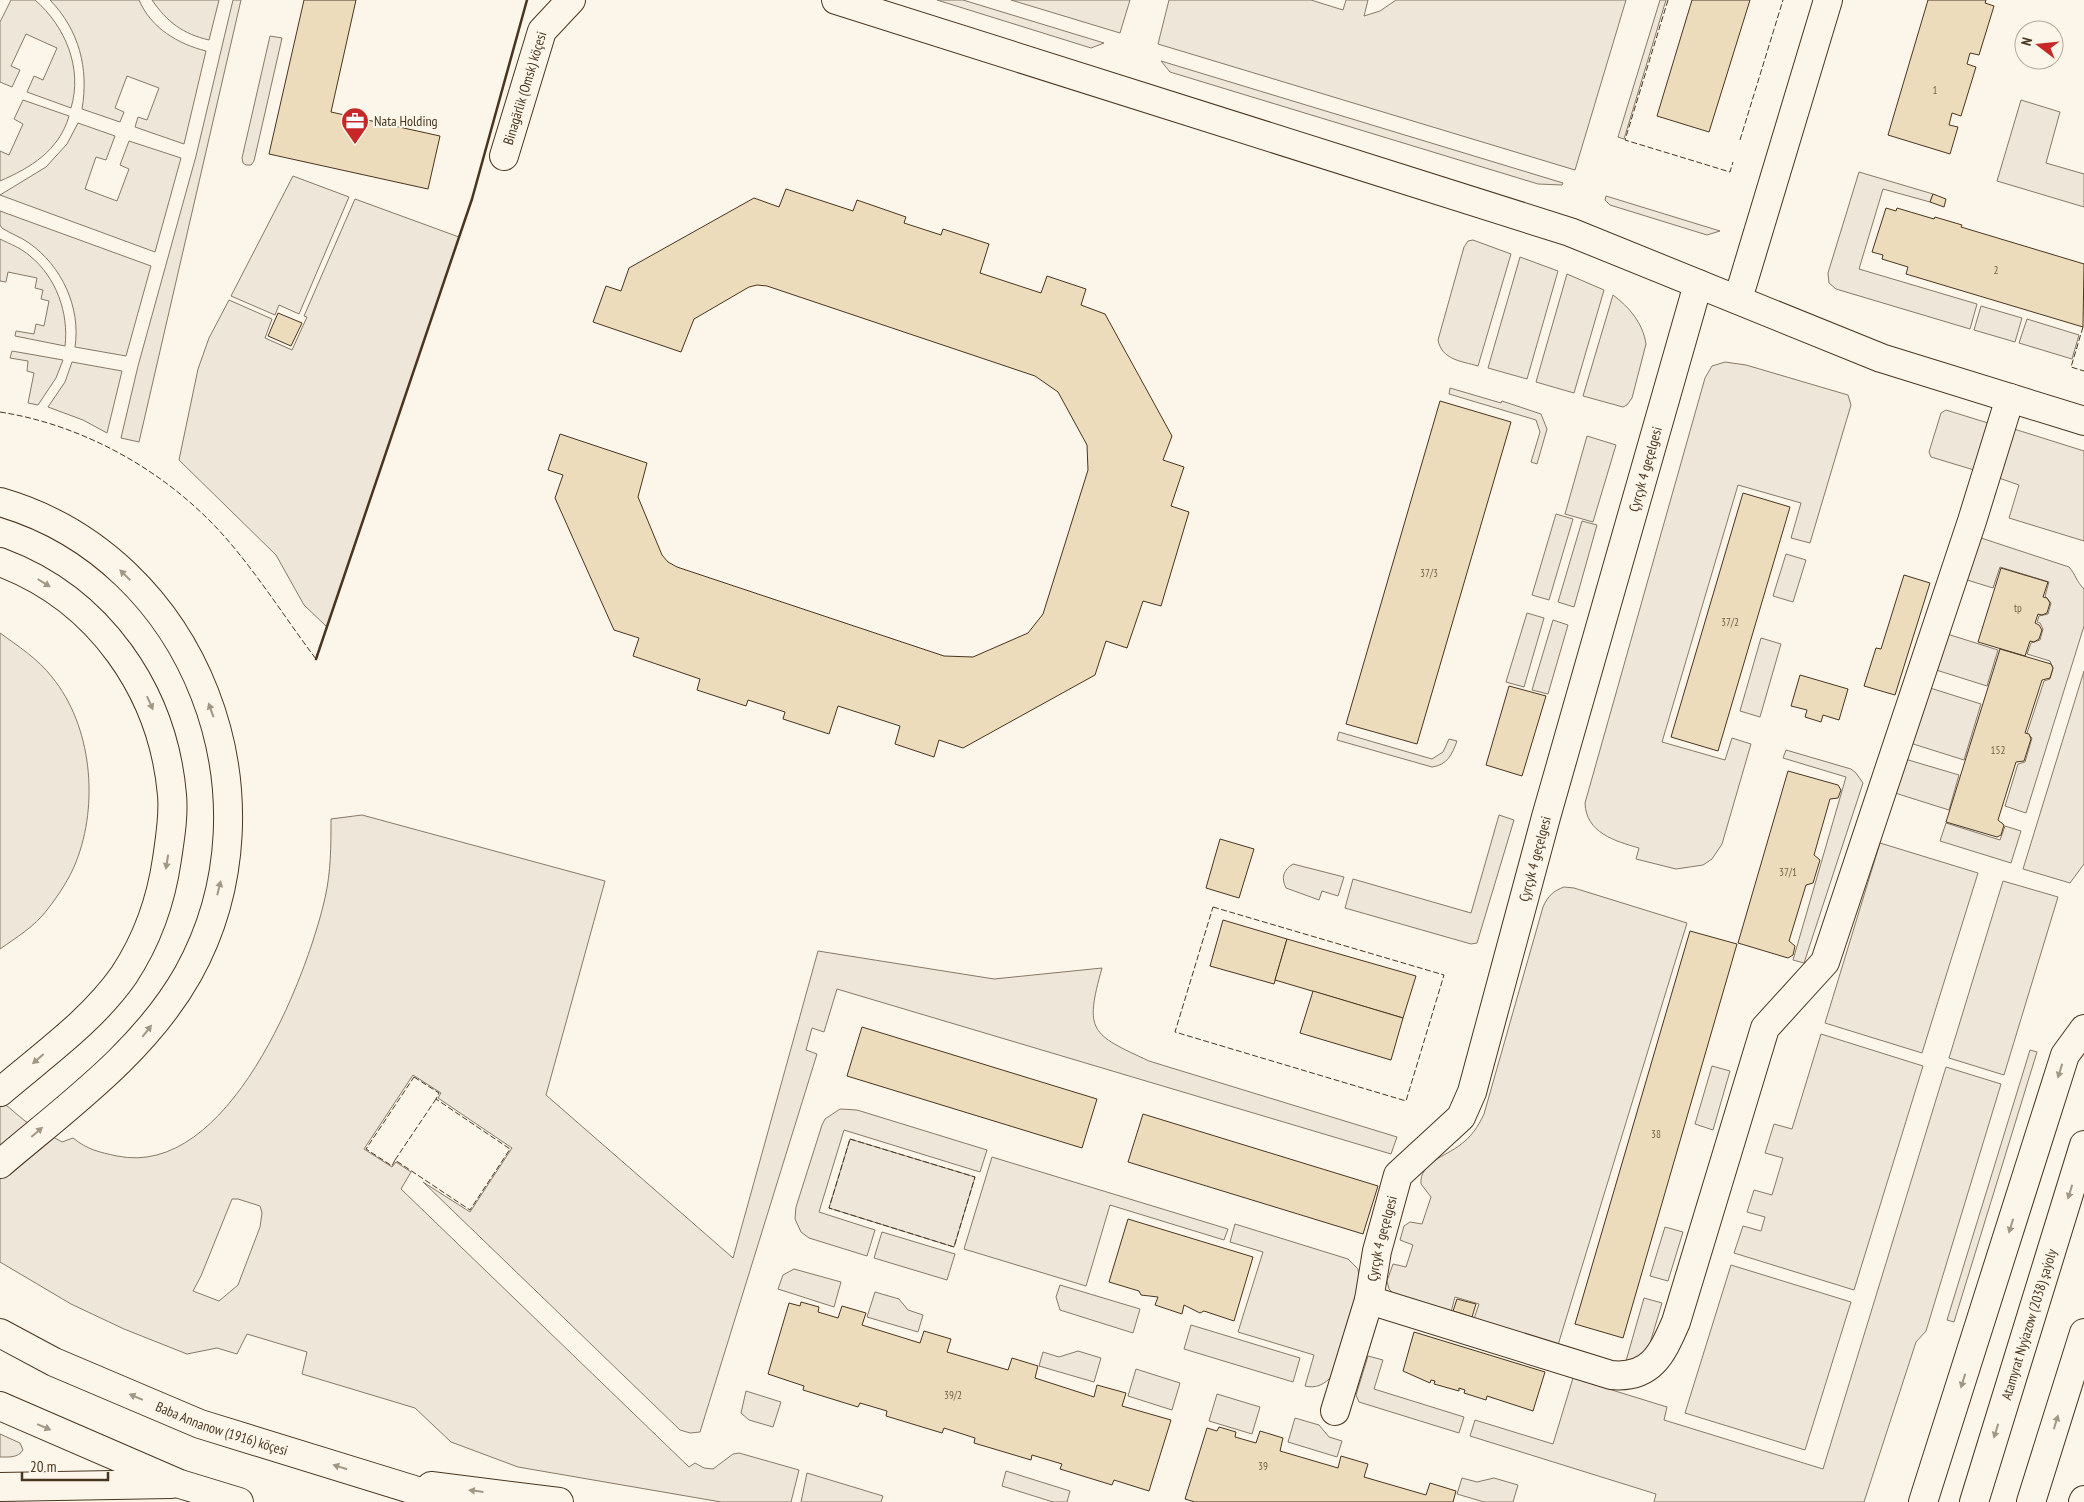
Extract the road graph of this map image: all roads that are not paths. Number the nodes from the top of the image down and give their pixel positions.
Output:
1 (571, 0) edge
2 (1828, 0) edge
3 (840, 1) edge
4 (504, 156) dead end
5 (1698, 284) junction
6 (1738, 299) junction
7 (2010, 398) junction
8 (2084, 421) edge
9 (0, 502) edge
10 (0, 562) edge
11 (2084, 1029) edge
12 (0, 1092) edge
13 (2084, 1146) edge
14 (0, 1164) edge
15 (1369, 1300) junction
16 (0, 1333) edge
17 (2084, 1333) edge
18 (0, 1406) edge
19 (1335, 1411) dead end
20 (379, 1479) junction
21 (180, 1484) junction
22 (0, 1487) edge
23 (239, 1502) edge
24 (453, 1502) edge
25 (559, 1502) edge
26 (1924, 1502) edge
27 (1974, 1502) edge
28 (2032, 1502) edge

1 - 4 street, Binagärlik (Omsk) köçesi
2 - 6 street
3 - 5 street
5 - 6 street
5 - 15 street, Çyrçyk 4 geçelgesi
6 - 7 street
7 - 8 street
7 - 15 street
14 -> 9 street
10 -> 12 street
11 -> 26 street
13 -> 27 street, Atamyrat Nyýazow (2038) şaýoly
15 - 19 street, Çyrçyk 4 geçelgesi
20 -> 16 street, Baba Annanow (1916) köçesi
28 -> 17 street
18 -> 21 street
20 - 24 street, Baba Annanow (1916) köçesi
25 -> 20 street
21 - 22 street
21 - 23 street

